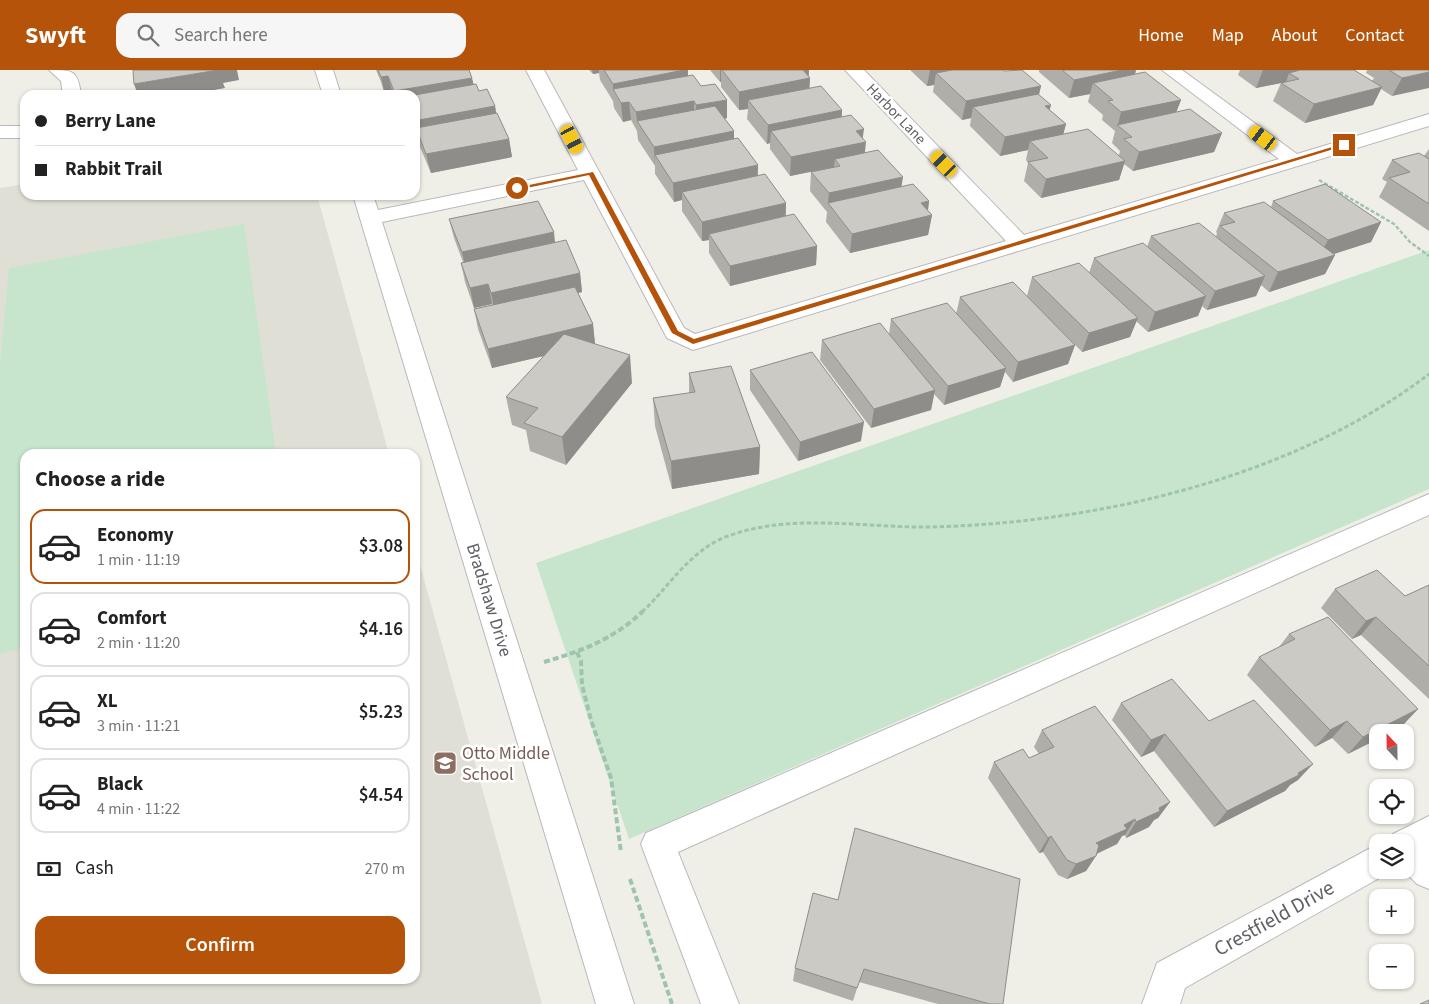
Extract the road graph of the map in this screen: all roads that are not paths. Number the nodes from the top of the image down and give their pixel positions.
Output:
1 (58, 70) edge
2 (324, 70) edge
3 (535, 70) edge
4 (854, 70) edge
5 (1171, 70) edge
6 (71, 90) edge
7 (330, 90) edge
8 (1429, 120) edge
9 (0, 132) edge
10 (20, 132) edge
11 (1294, 161) junction
12 (591, 173) junction
13 (420, 198) edge
14 (407, 200) edge
15 (366, 206) edge
16 (1021, 244) junction
17 (1429, 504) edge
18 (1429, 832) edge
19 (1414, 841) edge
20 (1414, 856) edge
21 (1369, 866) edge
22 (1429, 872) edge
23 (1166, 990) edge
24 (614, 1004) edge
25 (720, 1004) edge

1 - 6 street
2 - 7 street
3 - 12 street
4 - 16 street, Harbor Lane
5 - 11 street
8 - 11 street
9 - 10 street
11 - 16 street
12 - 13 street
12 - 16 street
14 - 15 street
15 - 24 street, Bradshaw Drive
17 - 25 street
18 - 19 street
20 - 22 street
21 - 23 street, Crestfield Drive

